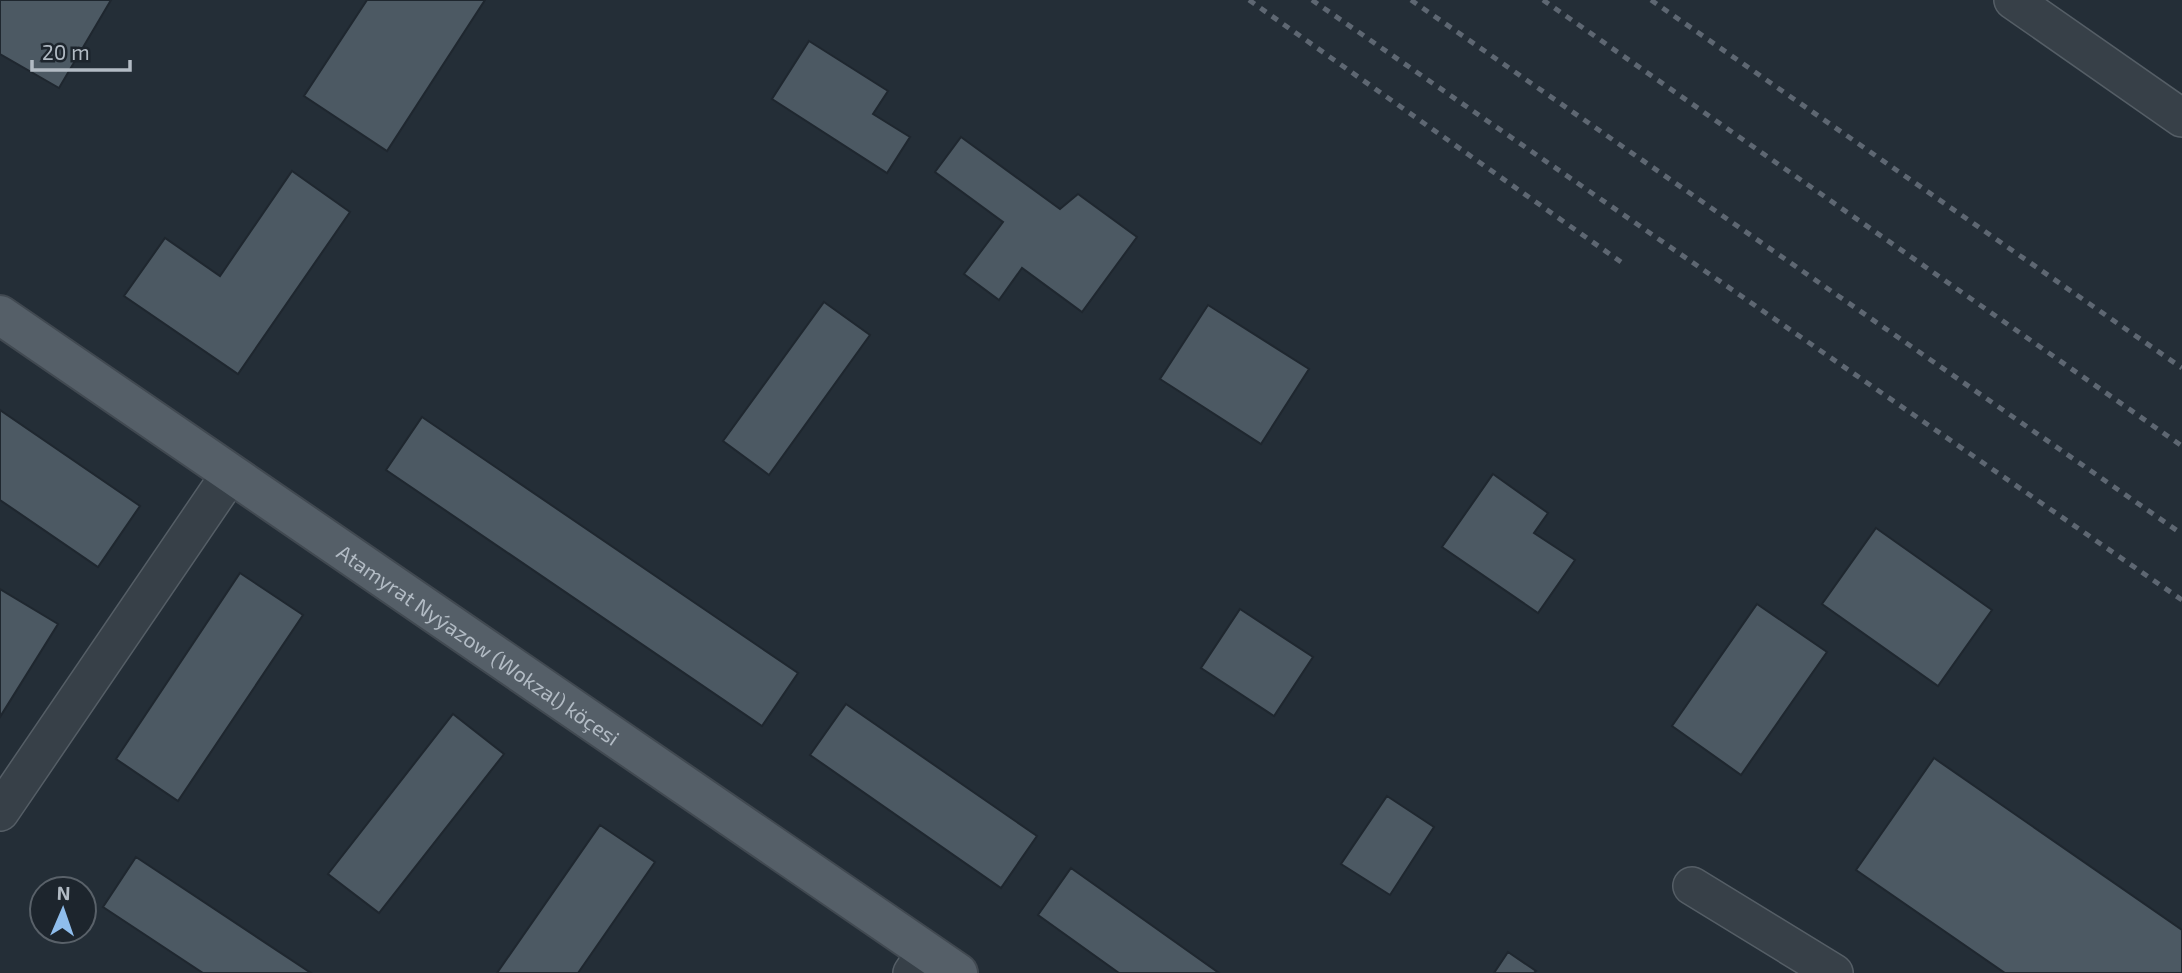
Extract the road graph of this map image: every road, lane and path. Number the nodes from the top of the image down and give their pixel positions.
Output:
1 (2013, 0) edge
2 (2182, 118) edge
3 (0, 315) edge
4 (231, 473) junction
5 (0, 812) edge
6 (1692, 886) dead end
7 (919, 962) edge
8 (958, 973) edge
9 (1834, 973) edge

1 - 2 street
3 - 4 main road, Atamyrat Nyýazow (Wokzal) köçesi
4 - 5 street
4 - 7 main road, Atamyrat Nyýazow (Wokzal) köçesi
6 - 9 street
7 - 8 main road, Atamyrat Nyýazow (Wokzal) köçesi

